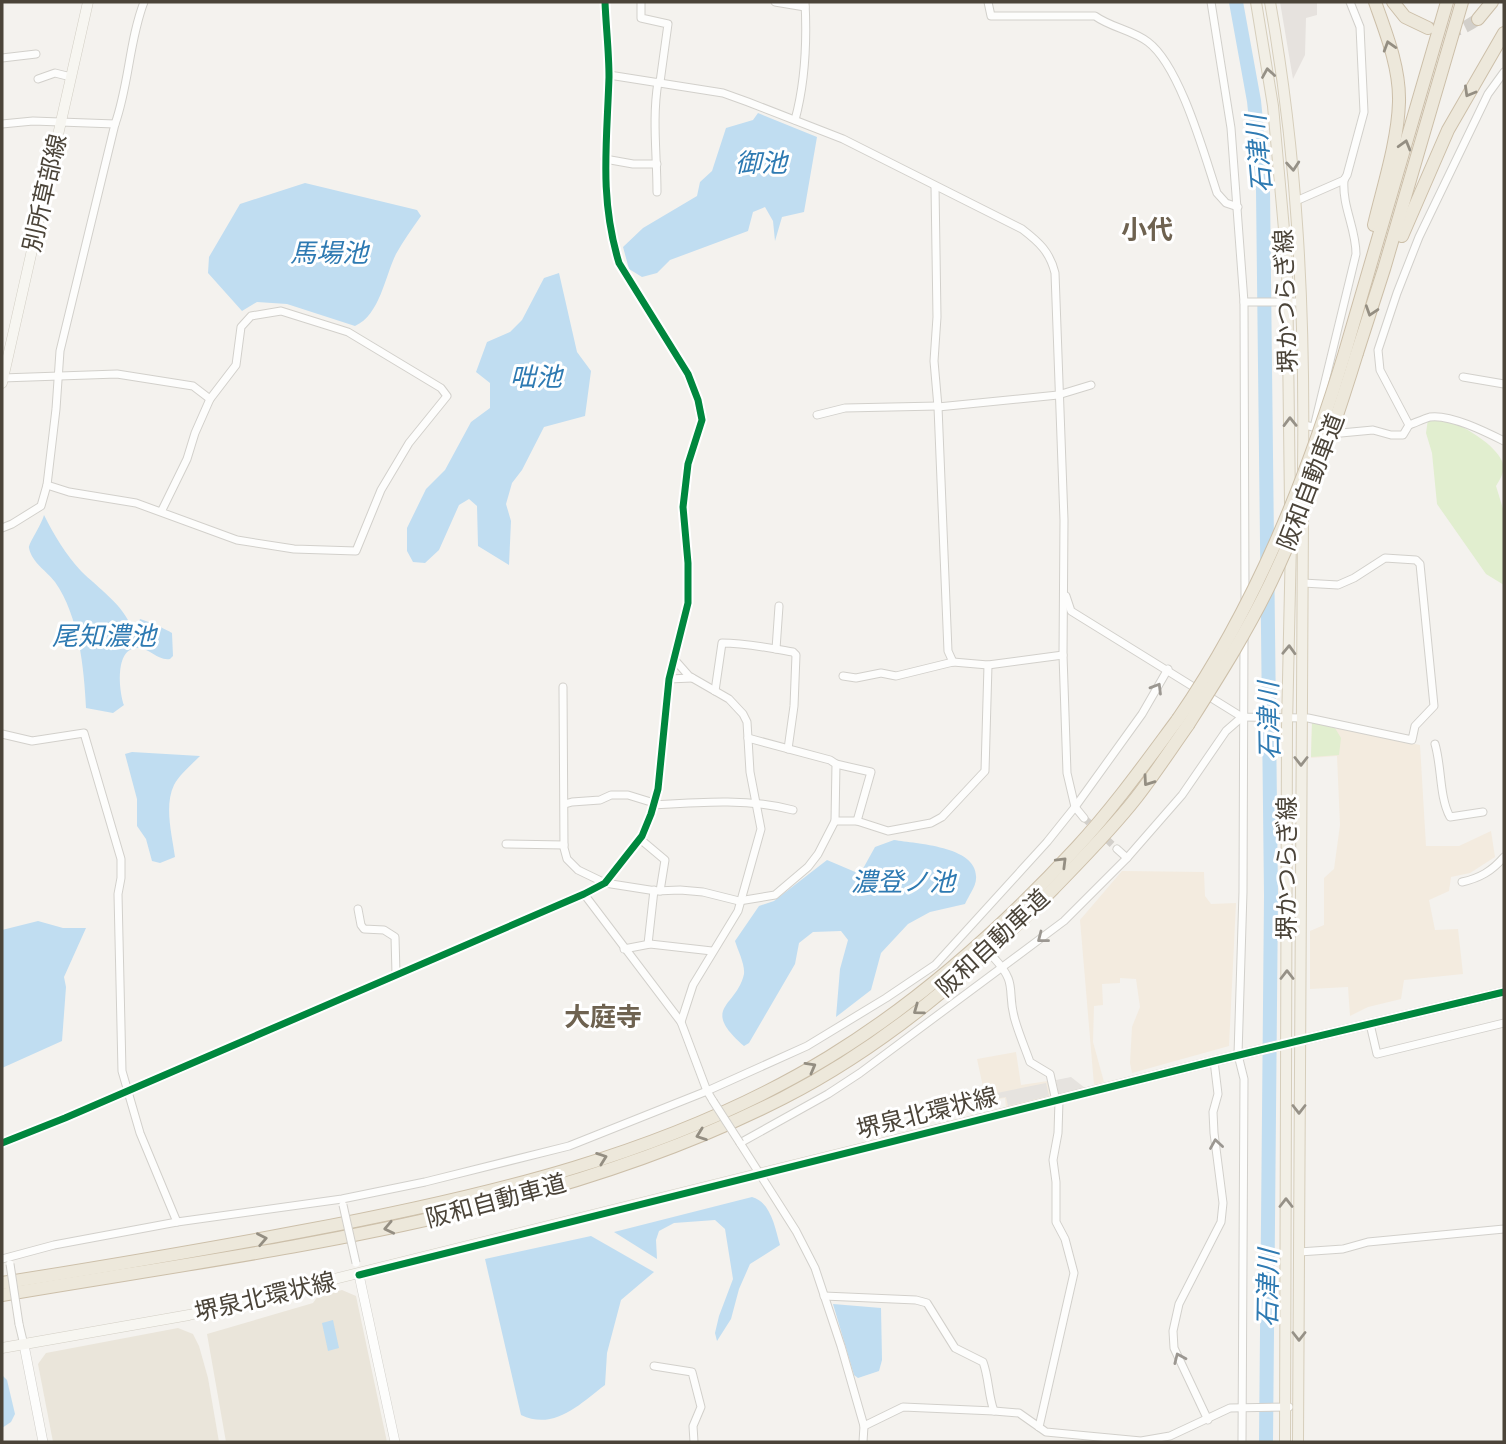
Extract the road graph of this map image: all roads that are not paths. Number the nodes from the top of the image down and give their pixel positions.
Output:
1 (88, 2) edge
2 (144, 2) edge
3 (605, 2) edge
4 (641, 2) edge
5 (775, 2) edge
6 (988, 2) edge
7 (1211, 2) edge
8 (1256, 2) edge
9 (1270, 2) edge
10 (1350, 2) edge
11 (1375, 2) edge
12 (1393, 2) edge
13 (1447, 2) edge
14 (1462, 2) edge
15 (1492, 2) edge
16 (805, 4) edge
17 (1478, 19) tunnel mouth
18 (1428, 28) tunnel mouth
19 (1504, 33) edge
20 (36, 54) dead end
21 (2, 58) edge
22 (1504, 72) edge
23 (609, 75) junction
24 (72, 77) junction
25 (38, 79) dead end
26 (659, 82) junction
27 (795, 120) junction
28 (61, 121) junction
29 (2, 124) edge
30 (115, 124) junction
31 (605, 159) junction
32 (657, 164) junction
33 (1344, 180) junction
34 (935, 186) junction
35 (657, 192) dead end
36 (1296, 201) junction
37 (1238, 207) junction
38 (1384, 270) junction
39 (1284, 301) junction
40 (1246, 302) junction
41 (1301, 302) junction
42 (1351, 352) junction
43 (58, 376) junction
44 (1463, 377) dead end
45 (2, 380) edge
46 (1504, 384) edge
47 (1091, 385) dead end
48 (1058, 395) junction
49 (210, 399) junction
50 (938, 407) junction
51 (817, 415) dead end
52 (1409, 425) junction
53 (1309, 426) junction
54 (1504, 441) edge
55 (47, 485) junction
56 (162, 510) junction
57 (2, 528) edge
58 (1303, 583) junction
59 (1065, 593) junction
60 (779, 606) dead end
61 (776, 649) junction
62 (1063, 654) junction
63 (674, 659) junction
64 (953, 662) junction
65 (988, 665) junction
66 (1168, 669) junction
67 (843, 676) dead end
68 (692, 678) junction
69 (669, 679) junction
70 (563, 687) dead end
71 (715, 691) junction
72 (1242, 717) junction
73 (1283, 717) junction
74 (1301, 717) junction
75 (1183, 722) junction
76 (2, 734) edge
77 (748, 738) junction
78 (1435, 744) dead end
79 (788, 749) junction
80 (836, 764) junction
81 (565, 804) junction
82 (654, 804) junction
83 (756, 804) junction
84 (1075, 807) junction
85 (793, 810) dead end
86 (1483, 812) dead end
87 (1084, 818) tunnel mouth
88 (835, 821) junction
89 (857, 821) junction
90 (639, 839) junction
91 (506, 844) dead end
92 (564, 845) junction
93 (1117, 849) tunnel mouth
94 (1504, 857) edge
95 (1127, 858) junction
96 (1462, 882) dead end
97 (605, 883) junction
98 (657, 890) junction
99 (584, 894) junction
100 (740, 901) junction
101 (358, 909) dead end
102 (968, 928) junction
103 (975, 937) dead end
104 (648, 944) junction
105 (624, 948) junction
106 (712, 951) junction
107 (994, 958) dead end
108 (1003, 968) junction
109 (396, 974) junction
110 (1504, 992) edge
111 (681, 1022) junction
112 (1504, 1023) edge
113 (1370, 1024) junction
114 (1299, 1041) junction
115 (1287, 1044) junction
116 (1242, 1054) junction
117 (1214, 1061) junction
118 (127, 1091) junction
119 (706, 1091) junction
120 (1058, 1101) junction
121 (2, 1143) edge
122 (740, 1143) junction
123 (759, 1175) junction
124 (343, 1202) junction
125 (177, 1222) junction
126 (1504, 1229) edge
127 (1299, 1252) junction
128 (7, 1261) edge
129 (359, 1275) junction
130 (2, 1283) edge
131 (2, 1295) edge
132 (824, 1296) junction
133 (24, 1345) junction
134 (2, 1348) edge
135 (654, 1366) dead end
136 (1281, 1407) junction
137 (1298, 1407) junction
138 (1242, 1408) junction
139 (994, 1411) junction
140 (1208, 1420) junction
141 (863, 1426) junction
142 (1039, 1427) junction
143 (1046, 1432) junction
144 (43, 1442) edge
145 (395, 1442) edge
146 (694, 1442) edge
147 (863, 1442) edge
148 (1046, 1442) edge
149 (1242, 1442) edge
150 (1285, 1442) edge
151 (1298, 1442) edge

1 - 24 main road, 別所草部線
2 - 30 street
3 - 23 street
4 - 26 street
5 - 16 street
6 - 37 street
7 - 37 street
39 -> 8 main road, 堺かつらぎ線
9 -> 36 main road, 堺かつらぎ線
10 - 33 street
42 -> 11 highway
12 - 18 highway
42 -> 13 highway, 阪和自動車道
14 - 38 highway, 阪和自動車道
15 - 17 highway
16 - 27 street
19 -> 38 highway
20 - 21 street
22 - 52 street
23 - 26 street
23 - 31 street
24 - 25 street
24 - 28 main road, 別所草部線
26 - 27 street
26 - 32 street
27 - 34 street
28 - 29 street
28 - 30 street
28 - 45 main road, 別所草部線
30 - 43 street
31 - 32 street
31 - 63 street
32 - 35 street
33 - 36 street
33 - 53 street
34 - 48 street
34 - 50 street
36 - 41 main road, 堺かつらぎ線
37 - 40 street
38 -> 42 highway, 阪和自動車道
39 - 40 street
39 - 41 street
73 -> 39 main road, 堺かつらぎ線
40 - 72 street
41 - 53 main road, 堺かつらぎ線
42 - 75 highway, 阪和自動車道, bridge
43 - 45 street
43 - 49 street
43 - 55 street
44 - 46 street
47 - 48 street
48 - 50 street
48 - 59 street
49 - 56 street
49 - 56 street
50 - 51 street
50 - 64 street
52 - 53 street
52 - 54 street
53 - 58 main road, 堺かつらぎ線
55 - 56 street
55 - 57 street
58 - 74 main road, 堺かつらぎ線
58 - 74 street
59 - 62 street
59 - 66 street
60 - 61 street
61 - 71 street
61 - 79 street
62 - 65 street
62 - 84 street
63 - 68 street
63 - 69 street
64 - 65 street
64 - 67 street
65 - 89 street
66 - 72 street
84 -> 66 street
68 - 69 street
68 - 71 street
69 - 82 street
70 - 81 street
71 - 77 street
72 - 73 street
72 - 95 street
72 - 116 street
73 - 74 street
115 -> 73 main road, 堺かつらぎ線
74 -> 114 main road, 堺かつらぎ線
130 -> 75 highway, 阪和自動車道
75 -> 131 highway, 阪和自動車道
76 - 118 street
77 - 79 street
77 - 83 street
78 - 86 street
79 - 80 street
80 - 88 street
80 - 89 street
81 - 82 street
81 - 92 street
82 - 83 street
82 - 90 street
83 - 85 street
83 - 100 street
84 - 87 street
84 - 102 street
88 - 89 street
88 - 100 street
90 - 97 street
90 - 98 street
91 - 92 street
92 - 97 street
93 - 95 street
94 - 96 street
95 -> 108 street
97 - 98 street
97 - 99 street
98 - 100 street
98 - 104 street
99 - 105 street
99 - 109 street
100 - 106 street
101 - 109 street
102 - 103 street
102 - 119 street
104 - 105 street
104 - 106 street
105 - 111 street
106 - 111 street
107 - 108 street
108 - 120 street
108 - 122 street
109 - 118 street
110 - 113 main road, 堺泉北環状線
111 - 119 street
112 - 113 street
113 - 114 main road, 堺泉北環状線
114 - 115 main road, 堺泉北環状線
114 -> 127 main road, 堺かつらぎ線
115 - 116 main road, 堺泉北環状線
136 -> 115 main road, 堺かつらぎ線
116 - 117 main road, 堺泉北環状線
116 - 138 street
117 - 120 main road, 堺泉北環状線
140 -> 117 street
118 - 121 street
118 - 125 street
119 - 122 street, bridge
119 - 124 street
120 - 123 main road, 堺泉北環状線
120 - 142 street
122 - 123 street
123 - 129 main road, 堺泉北環状線
123 - 132 street
124 - 125 street
124 - 129 street, bridge
125 - 128 street
126 - 127 street
127 -> 137 main road, 堺かつらぎ線
128 - 133 street, bridge
129 - 133 main road, 堺泉北環状線
129 - 145 street
132 - 139 street
132 - 141 street
133 - 134 main road, 堺泉北環状線
133 - 144 street
135 - 146 street
136 - 137 street
136 - 138 street
136 - 150 main road, 堺かつらぎ線
137 - 151 main road, 堺かつらぎ線
138 - 140 street
138 - 149 street
139 - 141 street
139 - 142 street
140 - 143 street
141 - 147 street
142 - 143 street
143 - 148 street

